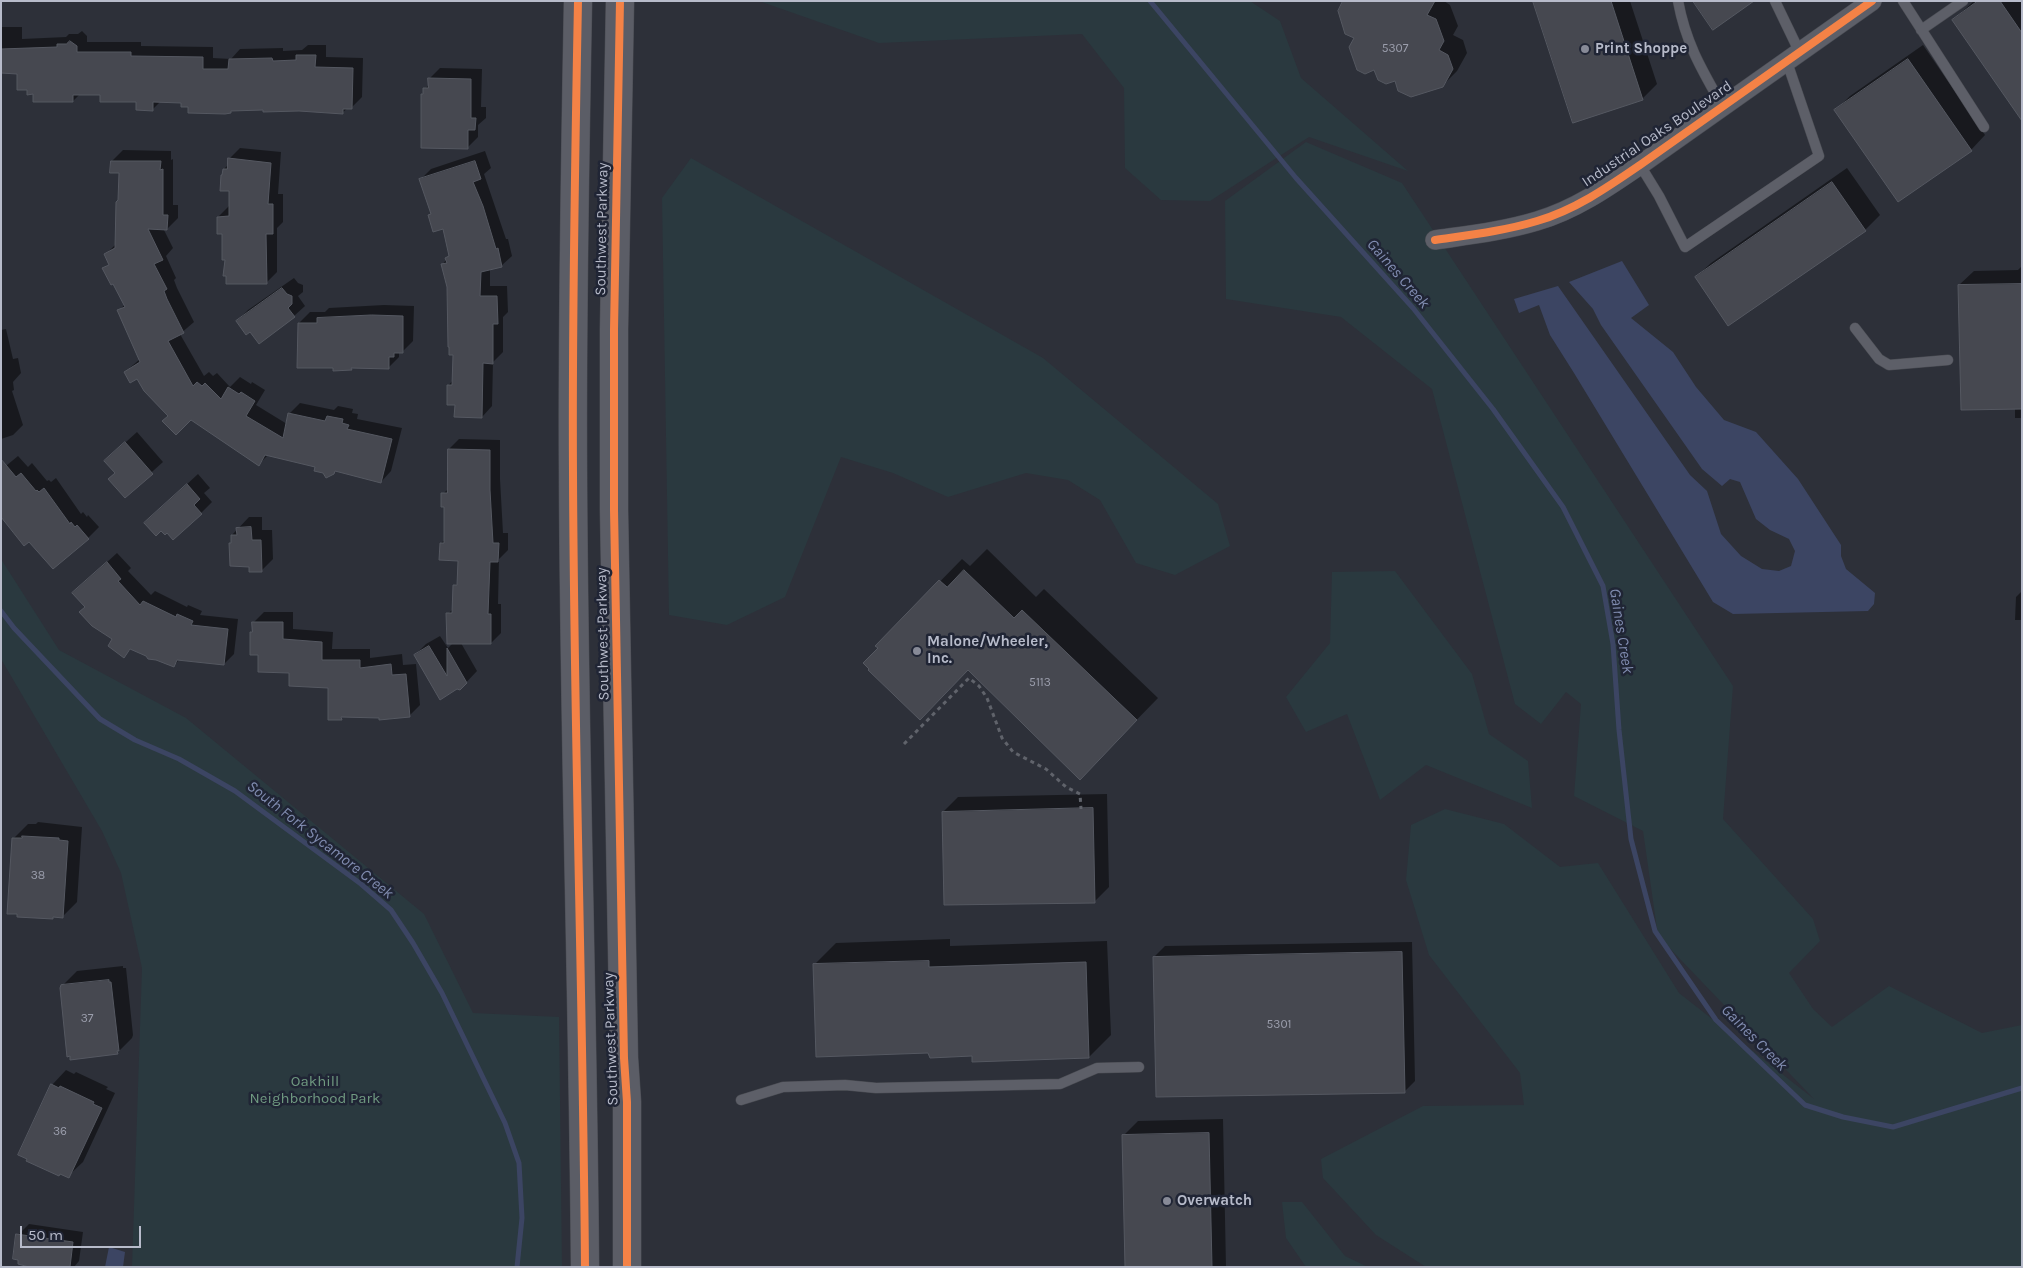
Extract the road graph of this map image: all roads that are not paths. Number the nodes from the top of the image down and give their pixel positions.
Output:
1 (578, 1) edge
2 (620, 1) edge
3 (1678, 1) edge
4 (1775, 1) edge
5 (1872, 1) edge
6 (1903, 1) edge
7 (1963, 1) edge
8 (1921, 30) junction
9 (1793, 58) junction
10 (1722, 108) junction
11 (1984, 127) dead end
12 (1640, 165) junction
13 (1435, 240) dead end
14 (1855, 328) dead end
15 (1948, 360) dead end
16 (1139, 1067) dead end
17 (741, 1100) dead end
18 (585, 1267) edge
19 (626, 1267) edge

1 - 18 main road, Southwest Parkway
2 - 19 main road, Southwest Parkway
3 - 10 lane
4 - 9 lane
5 - 9 street, Industrial Oaks Boulevard
6 - 8 lane
7 - 8 lane
8 - 11 lane
9 - 10 street, Industrial Oaks Boulevard
9 - 12 lane
10 - 12 street, Industrial Oaks Boulevard
12 - 13 street, Industrial Oaks Boulevard
14 - 15 lane
16 - 17 lane

